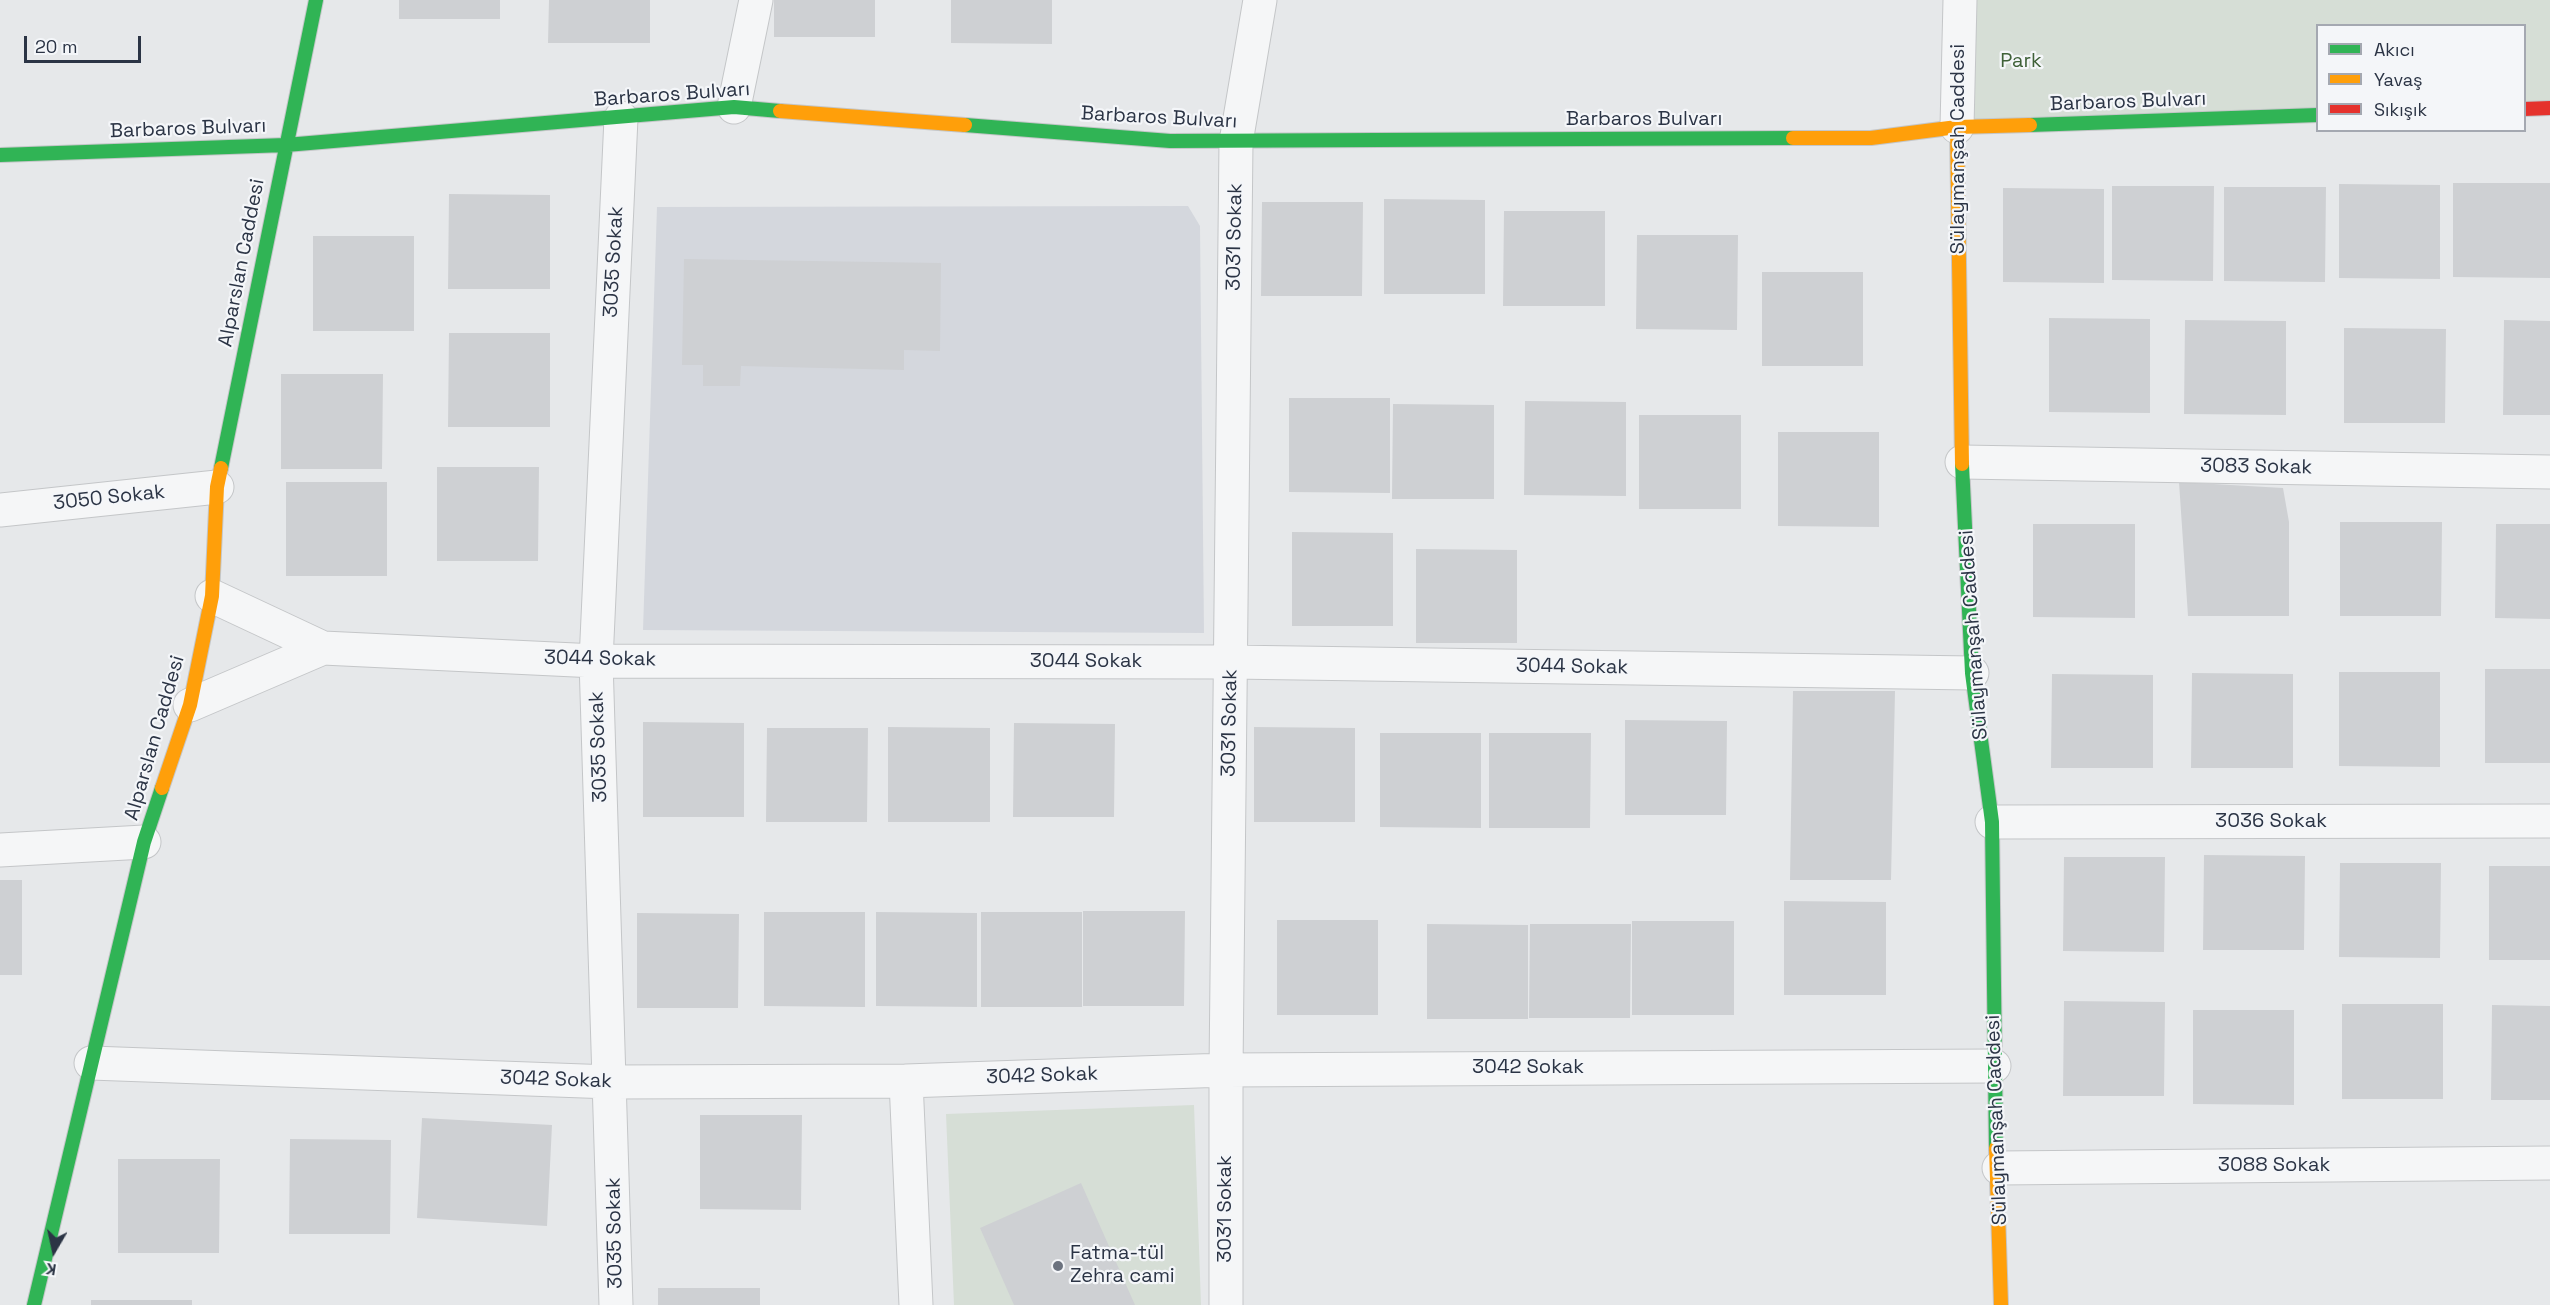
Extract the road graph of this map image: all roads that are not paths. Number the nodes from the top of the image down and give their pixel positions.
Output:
1 (316, 0) edge
2 (756, 0) edge
3 (1260, 0) edge
4 (1960, 0) edge
5 (734, 107) junction
6 (2550, 108) edge
7 (2526, 109) edge
8 (2316, 115) edge
9 (621, 118) junction
10 (1957, 127) junction
11 (1236, 142) junction
12 (286, 145) junction
13 (0, 155) edge
14 (1962, 462) junction
15 (2550, 472) edge
16 (217, 487) junction
17 (0, 510) edge
18 (212, 596) junction
19 (323, 648) junction
20 (596, 660) junction
21 (1231, 662) junction
22 (1972, 673) junction
23 (189, 705) junction
24 (2550, 821) edge
25 (1992, 822) junction
26 (144, 842) junction
27 (0, 850) edge
28 (90, 1063) junction
29 (1994, 1066) junction
30 (1226, 1070) junction
31 (906, 1081) junction
32 (611, 1082) junction
33 (2550, 1163) edge
34 (1999, 1168) junction
35 (34, 1305) edge
36 (616, 1305) edge
37 (916, 1305) edge
38 (1226, 1305) edge
39 (2001, 1305) edge

1 - 12 street, Alparslan Caddesi
2 - 5 street
3 - 11 street, 3031 Sokak
4 - 10 street, Sülaymanşah Caddesi
5 - 9 street, Barbaros Bulvarı
5 - 11 street, Barbaros Bulvarı
6 - 7 street
8 - 10 street, Barbaros Bulvarı
9 - 12 street, Barbaros Bulvarı
9 - 20 street, 3035 Sokak
10 - 11 street, Barbaros Bulvarı
10 - 14 street, Sülaymanşah Caddesi
11 - 21 street, 3031 Sokak
12 - 13 street, Barbaros Bulvarı
12 - 16 street, Alparslan Caddesi
14 - 15 street, 3083 Sokak
14 - 22 street, Sülaymanşah Caddesi
16 - 17 street, 3050 Sokak
16 - 18 street, Alparslan Caddesi
18 - 19 street, 3044 Sokak
18 - 23 street, Alparslan Caddesi
19 - 20 street, 3044 Sokak
19 - 23 street
20 - 21 street, 3044 Sokak
20 - 32 street, 3035 Sokak
21 - 22 street, 3044 Sokak
21 - 30 street, 3031 Sokak
22 - 25 street, Sülaymanşah Caddesi
23 - 26 street, Alparslan Caddesi
24 - 25 street, 3036 Sokak
25 - 29 street, Sülaymanşah Caddesi
26 - 27 street
26 - 28 street, Alparslan Caddesi
28 - 32 street, 3042 Sokak
28 - 35 street, Alparslan Caddesi
29 - 30 street, 3042 Sokak
29 - 34 street, Sülaymanşah Caddesi
30 - 31 street, 3042 Sokak
30 - 38 street, 3031 Sokak
31 - 32 street, 3042 Sokak
31 - 37 street
32 - 36 street, 3035 Sokak
33 - 34 street, 3088 Sokak
34 - 39 street, Sülaymanşah Caddesi

